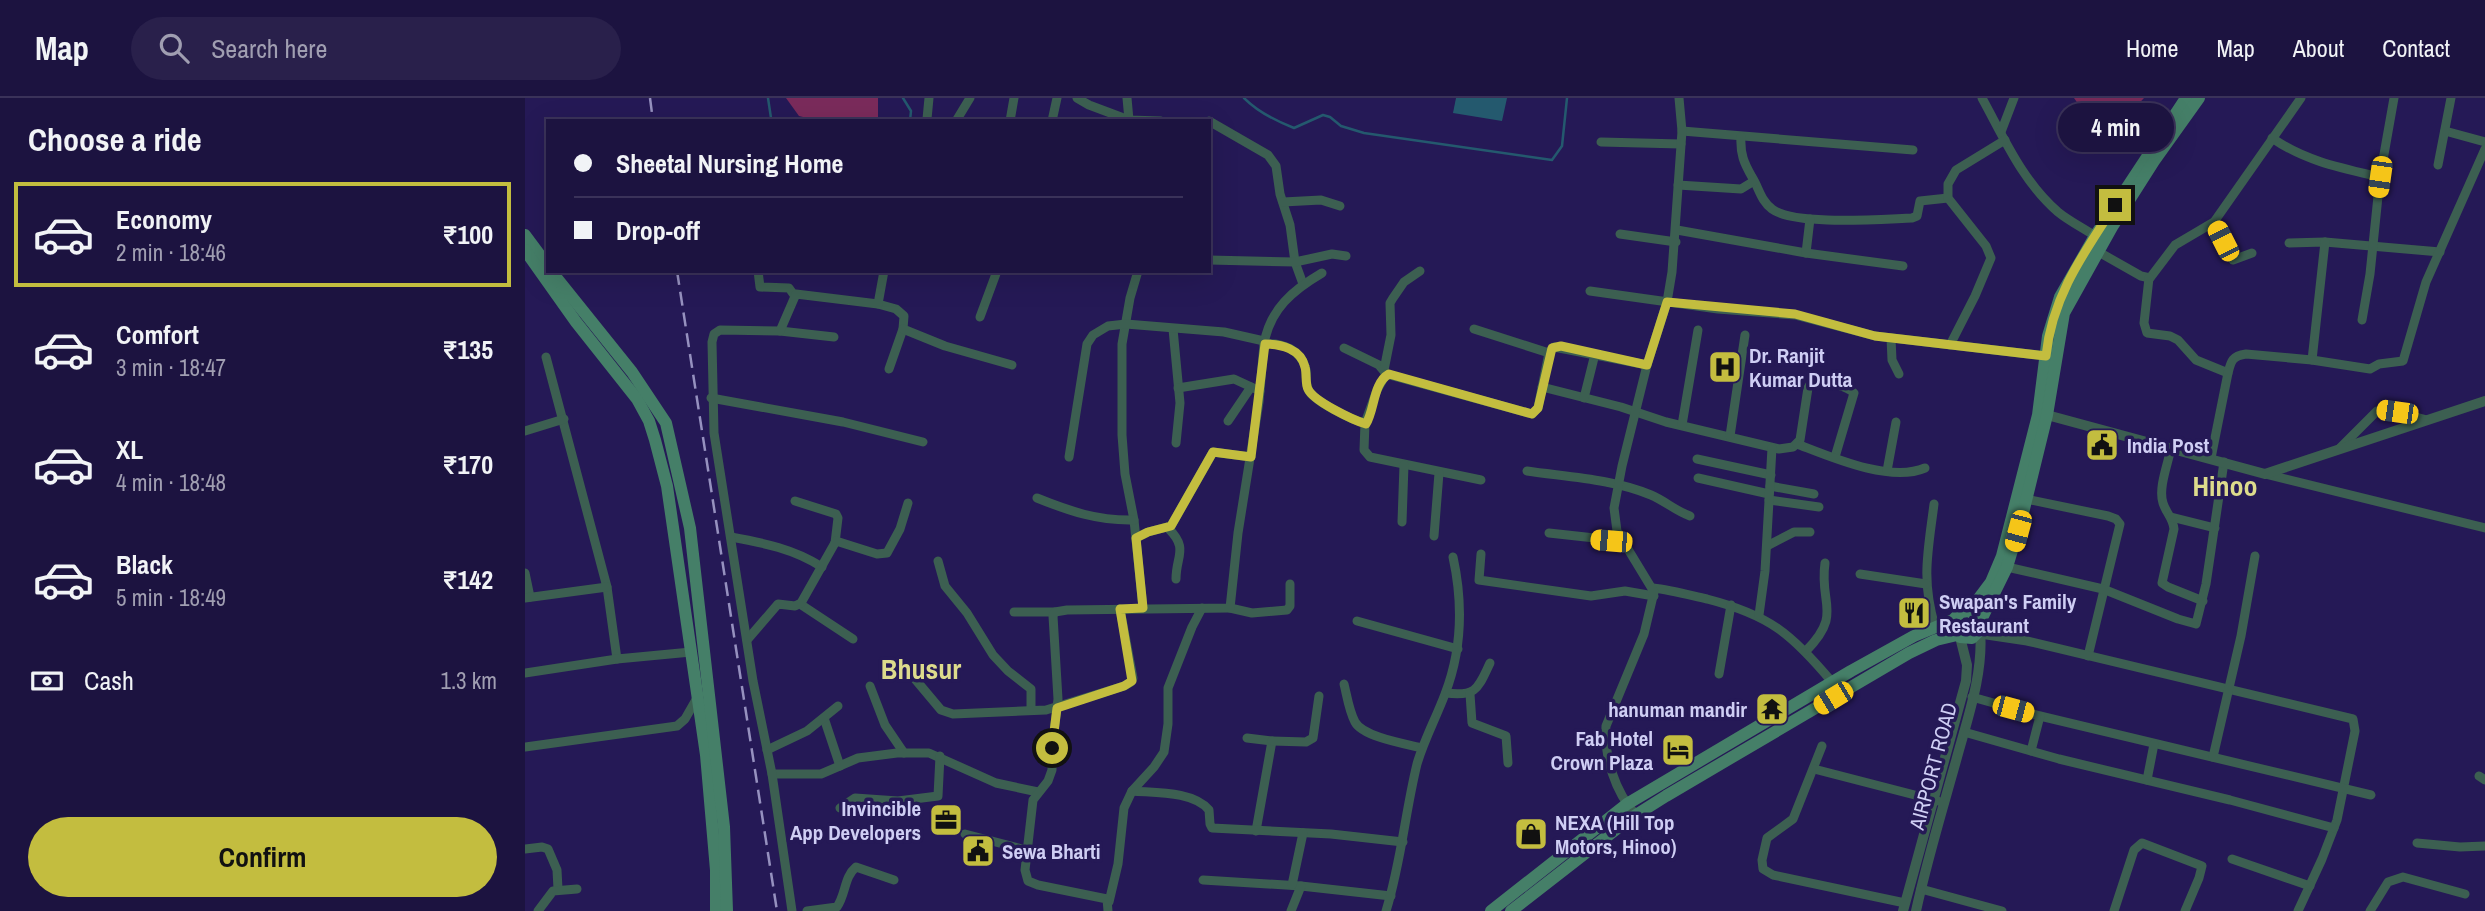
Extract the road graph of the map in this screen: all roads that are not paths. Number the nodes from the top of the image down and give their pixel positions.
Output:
1 (929, 98) edge
2 (970, 98) edge
3 (1014, 98) edge
4 (1056, 98) edge
5 (1077, 98) edge
6 (1127, 98) edge
7 (1679, 98) edge
8 (1982, 98) edge
9 (2014, 98) edge
10 (2186, 98) edge
11 (2199, 98) edge
12 (2301, 98) edge
13 (2394, 98) edge
14 (2451, 98) edge
15 (927, 119) dead end
16 (957, 119) edge
17 (1010, 119) edge
18 (1052, 119) edge
19 (1126, 119) edge
20 (1129, 119) edge
21 (1211, 122) edge
22 (1682, 131) junction
23 (2445, 131) junction
24 (2003, 136) junction
25 (1741, 137) junction
26 (2272, 138) junction
27 (1601, 142) dead end
28 (2485, 142) edge
29 (1681, 144) junction
30 (2485, 149) edge
31 (1913, 150) dead end
32 (2438, 165) dead end
33 (2380, 177) junction
34 (1754, 181) junction
35 (1678, 185) junction
36 (1948, 198) junction
37 (1283, 202) junction
38 (1340, 206) dead end
39 (1810, 219) junction
40 (2214, 222) junction
41 (1677, 230) junction
42 (1621, 234) dead end
43 (525, 235) edge
44 (2095, 236) junction
45 (1676, 242) junction
46 (2325, 242) junction
47 (2290, 243) dead end
48 (2373, 245) junction
49 (525, 250) edge
50 (2097, 251) junction
51 (2440, 252) junction
52 (1806, 253) junction
53 (2252, 253) dead end
54 (1346, 256) dead end
55 (1211, 260) edge
56 (1295, 262) junction
57 (546, 264) edge
58 (1903, 266) dead end
59 (1420, 271) dead end
60 (553, 273) edge
61 (758, 273) edge
62 (884, 273) edge
63 (996, 273) edge
64 (1137, 273) edge
65 (1322, 273) dead end
66 (2149, 278) junction
67 (1303, 284) junction
68 (1590, 291) dead end
69 (794, 295) junction
70 (1667, 302) junction
71 (878, 304) junction
72 (980, 317) dead end
73 (2362, 320) dead end
74 (1126, 324) junction
75 (1474, 328) dead end
76 (903, 329) junction
77 (1173, 329) junction
78 (1698, 330) dead end
79 (780, 331) junction
80 (1745, 335) dead end
81 (834, 337) dead end
82 (1891, 338) junction
83 (1264, 342) junction
84 (1950, 345) junction
85 (1344, 348) dead end
86 (1549, 353) junction
87 (1595, 354) junction
88 (2046, 356) junction
89 (546, 357) dead end
90 (2312, 360) junction
91 (1647, 365) junction
92 (1012, 366) dead end
93 (889, 369) dead end
94 (1385, 372) junction
95 (2228, 373) junction
96 (1899, 374) dead end
97 (1542, 387) junction
98 (1178, 388) junction
99 (1255, 389) junction
100 (712, 398) junction
101 (1584, 398) junction
102 (2485, 401) edge
103 (1636, 412) junction
104 (2047, 415) junction
105 (564, 419) junction
106 (2427, 420) junction
107 (1228, 421) dead end
108 (1896, 422) dead end
109 (1366, 424) junction
110 (1682, 425) junction
111 (525, 431) edge
112 (1730, 436) junction
113 (923, 442) dead end
114 (1176, 443) dead end
115 (1797, 444) junction
116 (1772, 448) junction
117 (2171, 448) junction
118 (2338, 450) junction
119 (1069, 457) dead end
120 (1251, 457) junction
121 (1835, 457) junction
122 (2211, 458) junction
123 (1697, 459) dead end
124 (2224, 462) junction
125 (1404, 465) junction
126 (1924, 468) dead end
127 (1527, 471) dead end
128 (1887, 471) junction
129 (1439, 473) junction
130 (2265, 474) junction
131 (1770, 475) junction
132 (1697, 478) dead end
133 (1482, 480) dead end
134 (1617, 485) junction
135 (1769, 493) junction
136 (1814, 494) dead end
137 (1037, 498) dead end
138 (2026, 499) junction
139 (795, 502) dead end
140 (908, 503) dead end
141 (1934, 504) dead end
142 (1819, 507) dead end
143 (1690, 516) dead end
144 (2171, 517) junction
145 (1134, 520) junction
146 (1402, 522) dead end
147 (2215, 527) junction
148 (1168, 528) junction
149 (2485, 528) edge
150 (1809, 532) dead end
151 (1549, 533) dead end
152 (1434, 536) dead end
153 (731, 537) junction
154 (1136, 538) junction
155 (1622, 541) junction
156 (835, 543) junction
157 (1767, 546) junction
158 (1481, 554) dead end
159 (2255, 555) dead end
160 (1453, 557) dead end
161 (938, 561) dead end
162 (1825, 563) dead end
163 (823, 567) junction
164 (2007, 567) junction
165 (525, 573) edge
166 (1860, 574) dead end
167 (1176, 579) dead end
168 (1290, 584) dead end
169 (1926, 584) junction
170 (607, 587) junction
171 (2103, 589) junction
172 (1653, 592) junction
173 (527, 597) edge
174 (2203, 601) junction
175 (800, 604) junction
176 (1731, 605) junction
177 (1143, 608) junction
178 (1202, 608) junction
179 (1230, 608) junction
180 (1120, 609) junction
181 (1964, 611) junction
182 (1014, 612) dead end
183 (1055, 612) junction
184 (1759, 615) junction
185 (1953, 620) junction
186 (1357, 621) dead end
187 (1935, 626) junction
188 (1980, 628) junction
189 (1959, 636) junction
190 (853, 639) dead end
191 (747, 640) junction
192 (694, 644) junction
193 (1458, 649) junction
194 (1806, 651) junction
195 (2088, 656) junction
196 (617, 659) junction
197 (1490, 663) dead end
198 (525, 673) edge
199 (1719, 674) dead end
200 (915, 679) dead end
201 (1832, 682) junction
202 (1344, 684) dead end
203 (870, 686) dead end
204 (2228, 688) junction
205 (1446, 693) junction
206 (1470, 694) junction
207 (1319, 696) dead end
208 (1972, 697) junction
209 (697, 698) junction
210 (838, 706) dead end
211 (1057, 708) junction
212 (1031, 710) junction
213 (2040, 716) junction
214 (824, 718) junction
215 (1964, 732) junction
216 (1247, 738) dead end
217 (1272, 741) junction
218 (2154, 744) junction
219 (1822, 746) dead end
220 (525, 747) edge
221 (1422, 748) junction
222 (767, 750) junction
223 (2031, 751) junction
224 (904, 753) junction
225 (940, 756) junction
226 (2213, 757) junction
227 (1508, 763) dead end
228 (840, 766) junction
229 (1814, 769) junction
230 (772, 774) junction
231 (2147, 780) junction
232 (2344, 788) junction
233 (1038, 792) junction
234 (1132, 792) junction
235 (2371, 795) dead end
236 (1938, 802) junction
237 (1627, 804) junction
238 (840, 808) dead end
239 (1636, 815) junction
240 (2334, 828) junction
241 (1256, 831) junction
242 (1303, 833) junction
243 (965, 834) dead end
244 (1403, 842) junction
245 (2417, 843) dead end
246 (2485, 846) edge
247 (525, 849) edge
248 (1026, 850) junction
249 (2232, 859) dead end
250 (894, 880) dead end
251 (1203, 880) dead end
252 (1296, 886) junction
253 (2310, 886) junction
254 (558, 889) junction
255 (577, 889) dead end
256 (1921, 889) junction
257 (2465, 894) dead end
258 (1391, 896) junction
259 (1109, 906) edge
260 (1904, 907) edge
261 (538, 911) edge
262 (716, 911) edge
263 (727, 911) edge
264 (792, 911) edge
265 (807, 911) edge
266 (1291, 911) edge
267 (1386, 911) edge
268 (1490, 911) edge
269 (1511, 911) edge
270 (1916, 911) edge
271 (2002, 911) edge
272 (2114, 911) edge
273 (2185, 911) edge
274 (2298, 911) edge
275 (2370, 911) edge

1 - 15 street
2 - 16 street
3 - 17 street
4 - 18 street
5 - 19 street
6 - 20 street
7 - 22 street
8 - 24 street
9 - 24 street
10 - 44 main road
11 - 50 main road
12 - 26 street
13 - 33 street
14 - 23 street
21 - 37 street
22 - 25 street
22 - 29 street
23 - 28 street
23 - 32 street
24 - 36 street
24 - 44 street
25 - 31 street
25 - 34 street
26 - 33 street
26 - 40 street
27 - 29 street
29 - 35 street
30 - 51 street
33 - 48 street
34 - 35 street
34 - 39 street
35 - 41 street
36 - 39 street
36 - 84 street
37 - 38 street
37 - 56 street
39 - 52 street
40 - 53 street
40 - 66 street
41 - 45 street
41 - 52 street
42 - 45 street
43 - 57 main road
44 - 88 main road
45 - 70 street
46 - 47 street
46 - 48 street
46 - 90 street
48 - 51 street
48 - 73 street
49 - 192 main road
50 - 66 street
50 - 104 main road
51 - 90 street
52 - 58 street
54 - 56 street
55 - 56 street
56 - 67 street
59 - 94 street
60 - 192 main road
61 - 69 street
62 - 71 street
63 - 72 street
64 - 74 street
65 - 67 street
66 - 95 street
67 - 83 street
68 - 70 street
69 - 71 street
69 - 79 street
70 - 82 street
70 - 91 street
71 - 76 street
74 - 77 street
74 - 119 street
74 - 145 street
75 - 86 street
76 - 92 street
76 - 93 street
77 - 83 street
77 - 98 street
78 - 110 street
79 - 81 street
79 - 100 street
80 - 112 street
82 - 84 street
82 - 96 street
83 - 99 street
83 - 109 street
84 - 88 street
85 - 94 street
86 - 87 street
86 - 97 street
87 - 91 street
87 - 101 street
88 - 181 main road
89 - 105 street
90 - 95 street
91 - 103 street
94 - 97 street
94 - 109 street
95 - 122 street
97 - 101 street
98 - 99 street
98 - 114 street
99 - 107 street
99 - 120 street
100 - 113 street
100 - 153 street
101 - 103 street
102 - 106 street
103 - 110 street
103 - 134 street
104 - 117 street
104 - 138 main road
105 - 111 street
105 - 170 street
106 - 118 street
106 - 118 street
108 - 128 street
109 - 125 street
110 - 112 street
112 - 116 street
115 - 116 street
115 - 121 street
115 - 121 street
116 - 131 street
117 - 122 street
117 - 144 street
118 - 130 street
120 - 148 street
120 - 179 street
121 - 128 street
122 - 124 street
123 - 131 street
124 - 130 street
124 - 147 street
125 - 129 street
125 - 146 street
126 - 128 street
127 - 134 street
129 - 133 street
129 - 152 street
130 - 149 street
131 - 135 street
132 - 135 street
134 - 143 street
134 - 155 street
135 - 136 street
135 - 142 street
135 - 157 street
137 - 145 street
138 - 164 main road
138 - 171 street
139 - 156 street
140 - 156 street
141 - 169 street
144 - 147 street
144 - 174 street
145 - 154 street
147 - 174 street
148 - 154 street
148 - 167 street
150 - 157 street
151 - 155 street
153 - 163 street
153 - 191 street
154 - 177 street
155 - 172 street
156 - 163 street
157 - 184 street
158 - 172 street
159 - 204 street
160 - 193 street
161 - 212 street
162 - 194 street
163 - 175 street
164 - 171 street
164 - 188 main road
165 - 173 street
166 - 169 street
168 - 179 street
169 - 187 street
170 - 173 street
170 - 196 street
171 - 174 street
171 - 195 street
172 - 176 street
172 - 237 street
175 - 190 street
175 - 191 street
176 - 184 street
176 - 199 street
177 - 178 street
177 - 180 street
178 - 179 street
178 - 234 street
180 - 183 street
180 - 211 street
181 - 185 main road
181 - 188 main road
182 - 183 street
183 - 211 street
184 - 194 street
185 - 187 main road
185 - 189 main road
186 - 193 street
187 - 201 main road
188 - 189 main road
188 - 195 street
188 - 208 street, AIRPORT ROAD
189 - 236 street, AIRPORT ROAD
189 - 239 main road
191 - 222 street
192 - 196 street
192 - 209 main road
192 - 263 main road
193 - 205 street
194 - 201 street
195 - 204 street
196 - 198 street
197 - 206 street
200 - 212 street
201 - 237 main road
202 - 221 street
203 - 224 street
204 - 226 street
204 - 232 street
205 - 206 street
205 - 221 street
206 - 227 street
207 - 217 street
208 - 213 street
208 - 215 street, AIRPORT ROAD
209 - 220 street
209 - 262 main road
210 - 214 street
211 - 212 street
211 - 233 street
213 - 218 street
213 - 223 street
214 - 222 street
214 - 228 street
215 - 223 street
215 - 236 street, AIRPORT ROAD
216 - 217 street
217 - 241 street
218 - 226 street
218 - 231 street
219 - 229 street
221 - 244 street
222 - 230 street
223 - 231 street
224 - 225 street
224 - 228 street
225 - 233 street
225 - 238 street
226 - 232 street
228 - 230 street
229 - 236 street
229 - 260 street
230 - 264 street
231 - 240 street
232 - 235 street
232 - 240 street
233 - 248 street
234 - 241 street
234 - 259 street
236 - 256 street, AIRPORT ROAD
236 - 260 street, AIRPORT ROAD
237 - 239 street
237 - 268 main road
239 - 269 main road
240 - 253 street
241 - 242 street
242 - 244 street
242 - 252 street
243 - 248 street
244 - 258 street
245 - 246 street
247 - 254 street
248 - 259 street
249 - 253 street
250 - 265 street
251 - 252 street
252 - 258 street
252 - 266 street
253 - 274 street
254 - 255 street
254 - 261 street
256 - 270 street, AIRPORT ROAD
256 - 271 street
257 - 275 street
258 - 267 street
272 - 273 street

